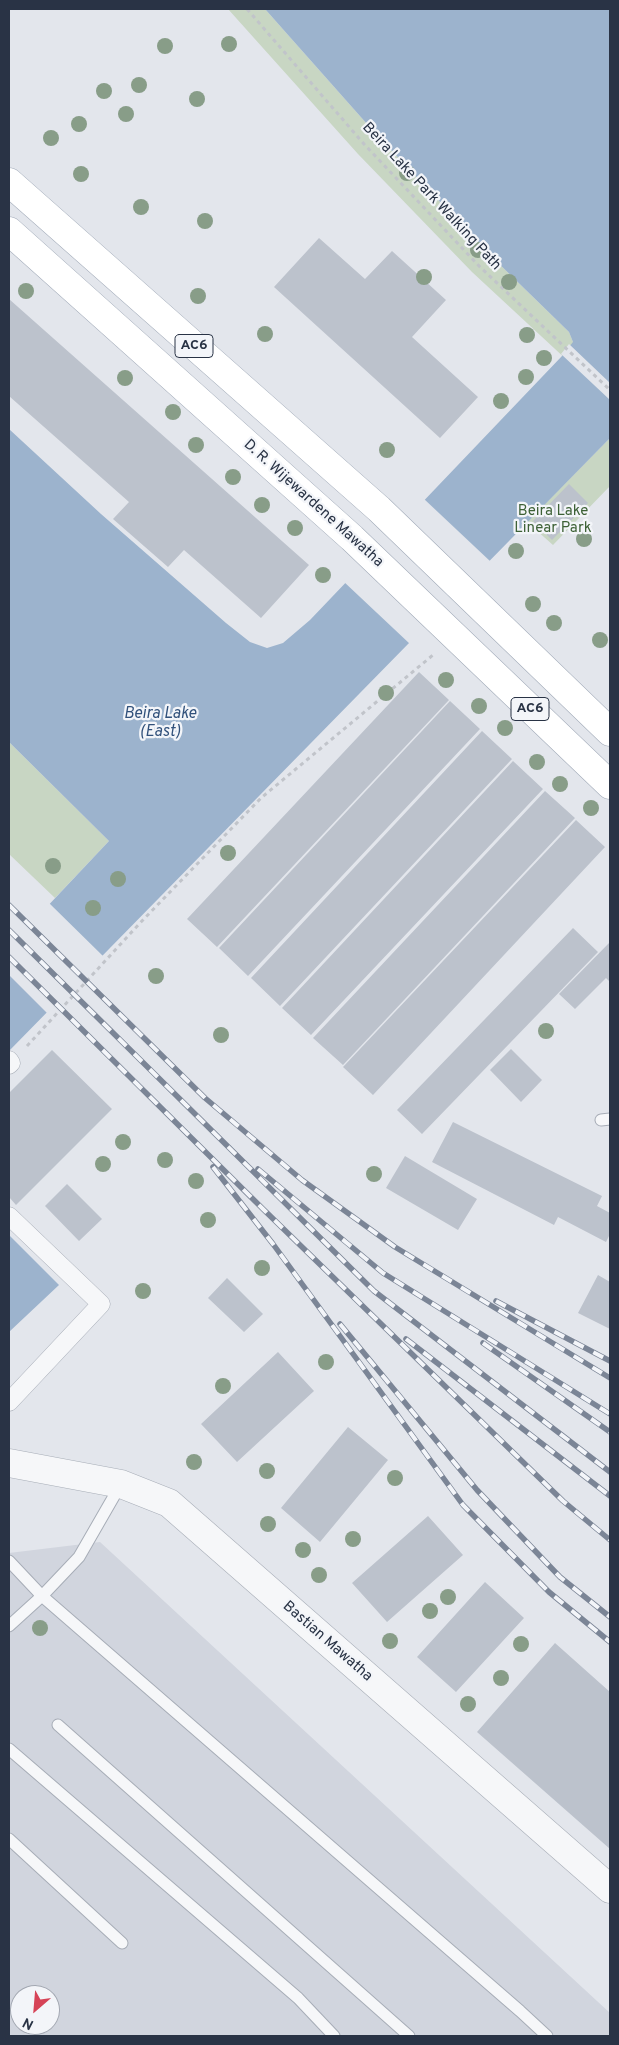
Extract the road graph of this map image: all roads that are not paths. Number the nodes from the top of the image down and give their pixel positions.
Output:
1 (9, 182) edge
2 (9, 231) edge
3 (610, 732) edge
4 (610, 785) edge
5 (9, 1216) edge
6 (9, 1402) edge
7 (9, 1463) edge
8 (121, 1484) junction
9 (9, 1561) edge
10 (42, 1596) junction
11 (9, 1626) edge
12 (58, 1725) dead end
13 (9, 1750) edge
14 (9, 1839) edge
15 (610, 1889) edge
16 (122, 1943) dead end
17 (334, 2036) edge
18 (409, 2036) edge
19 (547, 2036) edge

1 - 3 main road, AC6
2 - 4 main road, D. R. Wijewardene Mawatha / AC6
5 - 6 street
7 - 8 street, Bastian Mawatha
8 - 10 lane
8 - 15 street, Bastian Mawatha
9 - 10 lane
10 - 11 lane
10 - 19 lane
12 - 18 lane
13 - 17 lane
14 - 16 lane

